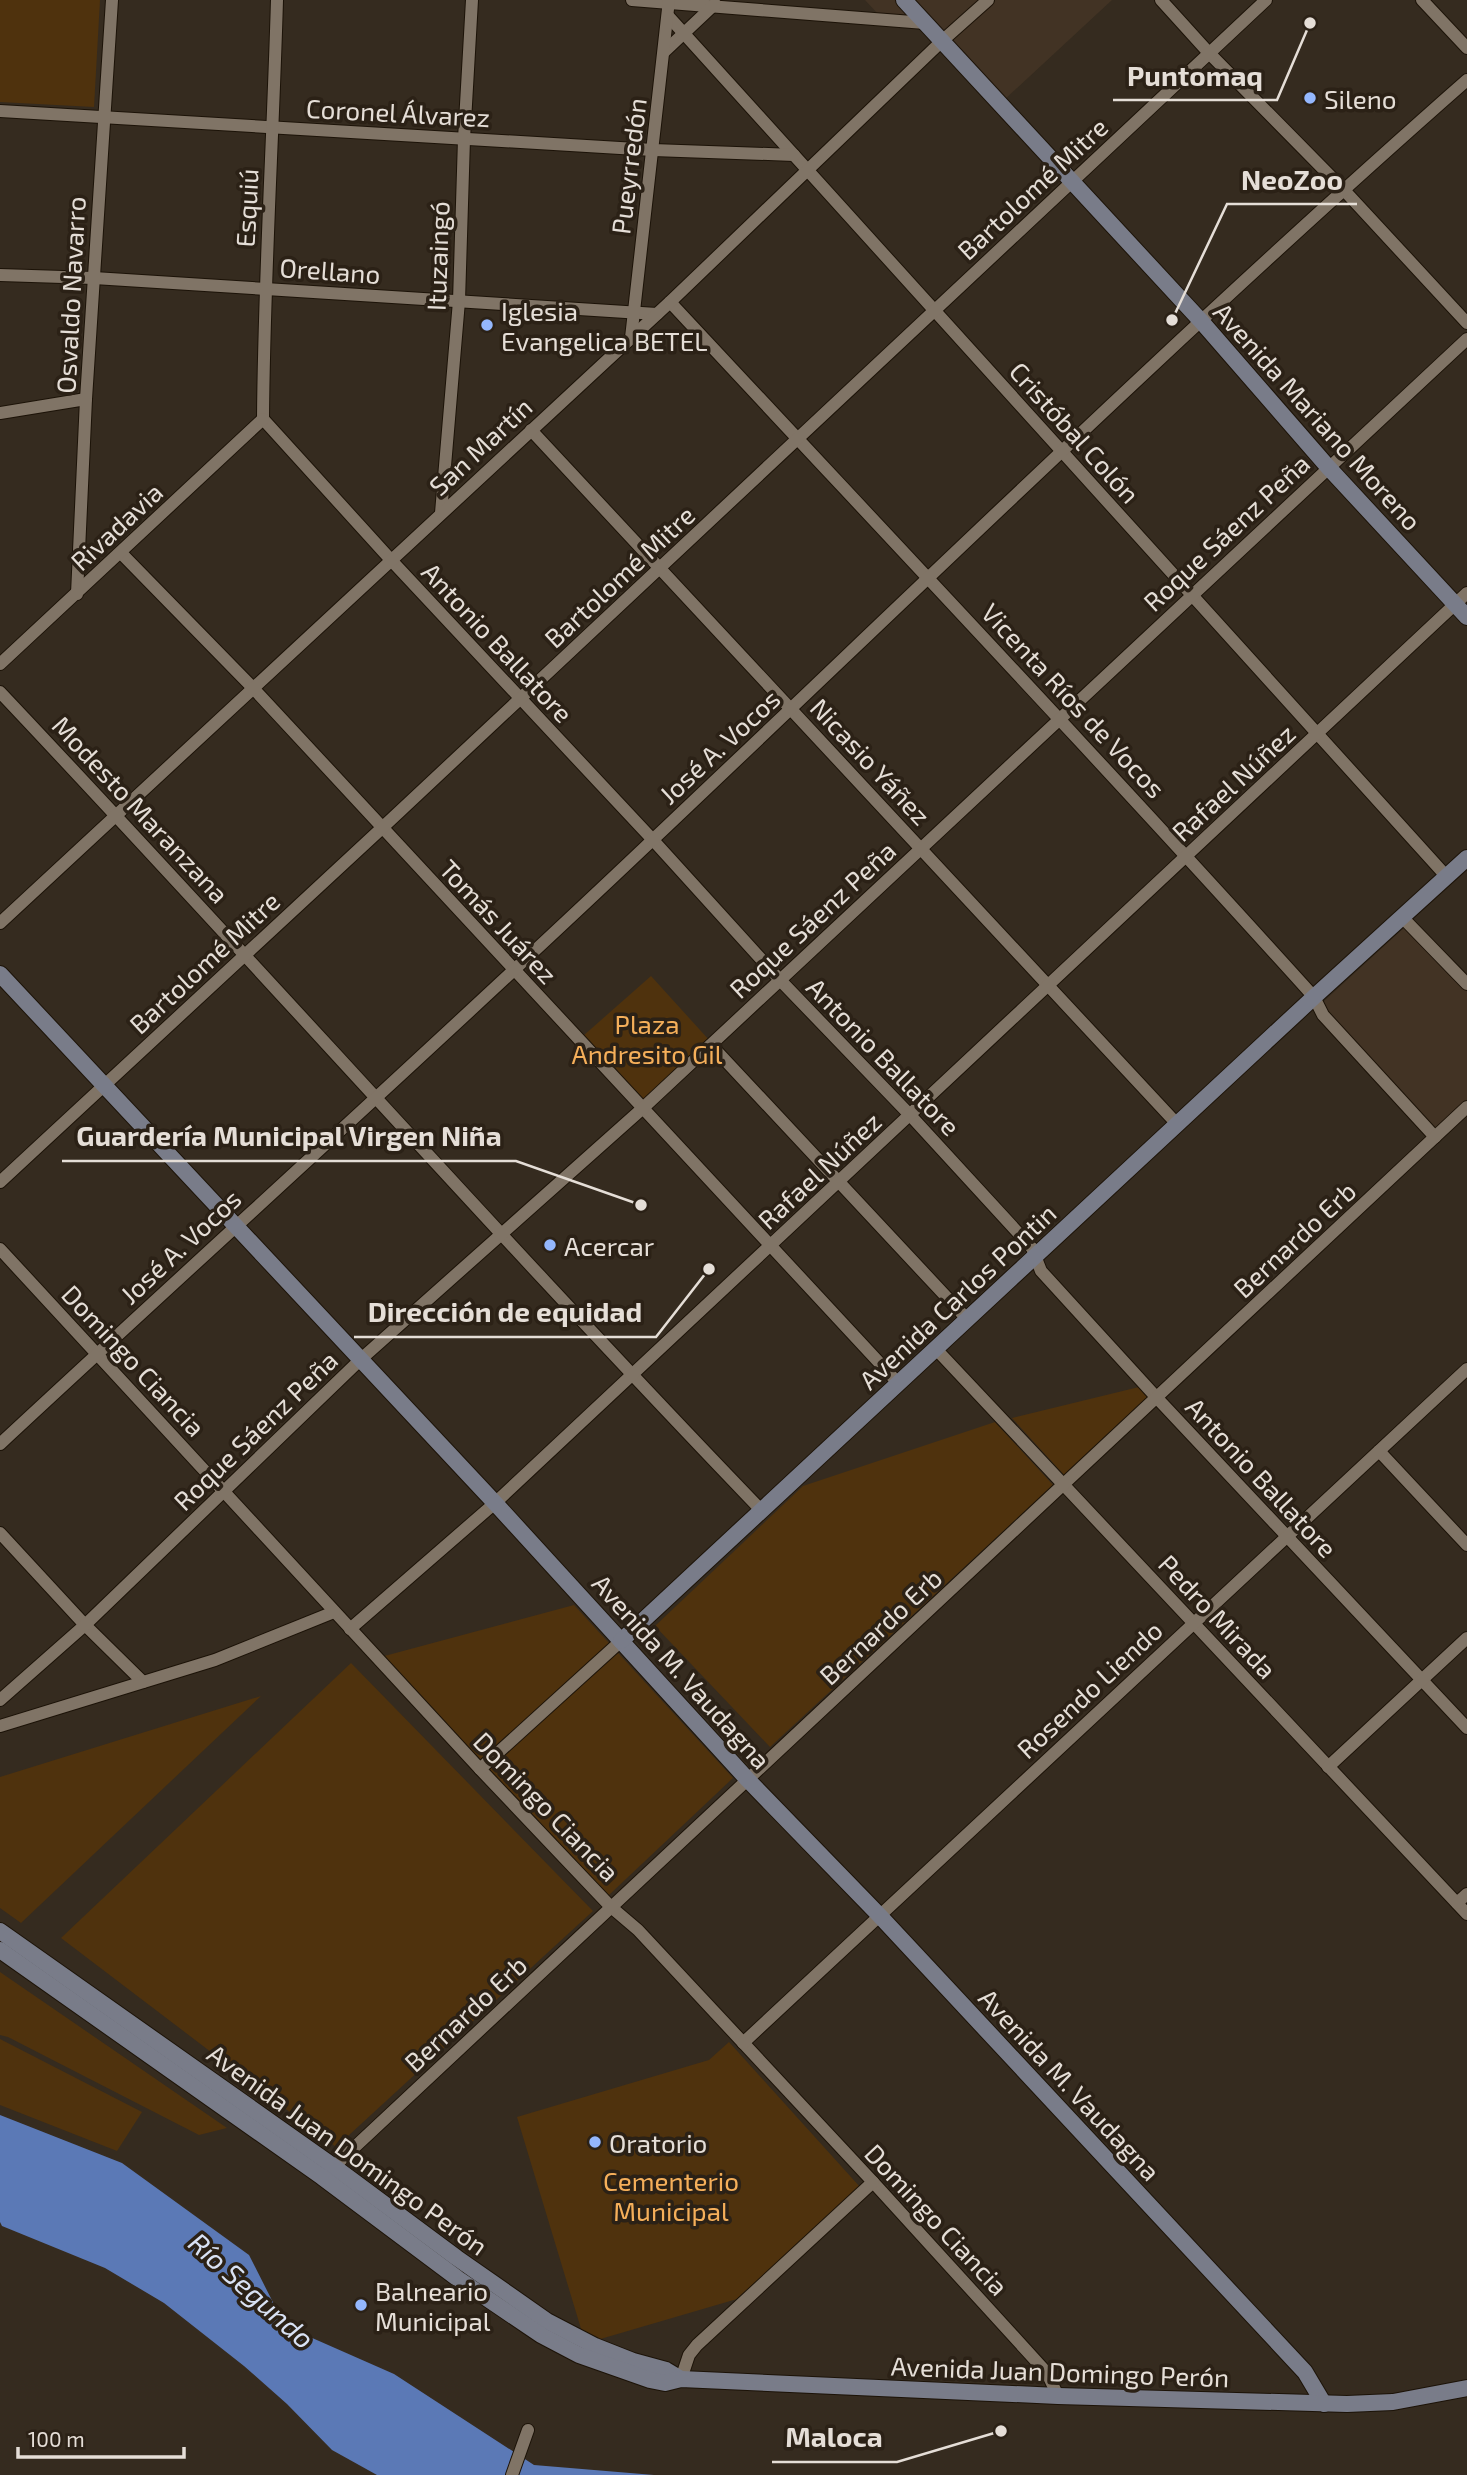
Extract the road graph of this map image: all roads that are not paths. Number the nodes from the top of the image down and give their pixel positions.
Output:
1 (113, 0) edge
2 (277, 0) edge
3 (472, 0) edge
4 (632, 0) edge
5 (904, 0) edge
6 (988, 0) edge
7 (1161, 0) edge
8 (1266, 0) edge
9 (1422, 0) edge
10 (669, 1) edge
11 (716, 3) edge
12 (669, 17) junction
13 (925, 23) junction
14 (684, 34) junction
15 (942, 41) junction
16 (1467, 48) edge
17 (664, 52) junction
18 (1209, 53) junction
19 (1467, 80) edge
20 (0, 111) edge
21 (103, 118) junction
22 (274, 128) junction
23 (464, 139) junction
24 (653, 149) junction
25 (794, 155) junction
26 (807, 170) junction
27 (1072, 181) junction
28 (1343, 189) junction
29 (0, 275) edge
30 (94, 278) junction
31 (264, 289) junction
32 (459, 302) junction
33 (670, 302) junction
34 (935, 310) junction
35 (634, 313) junction
36 (657, 314) junction
37 (1201, 321) junction
38 (1467, 323) edge
39 (631, 338) junction
40 (1467, 339) edge
41 (86, 399) junction
42 (0, 413) edge
43 (263, 419) junction
44 (531, 430) junction
45 (798, 439) junction
46 (1063, 452) junction
47 (1328, 467) junction
48 (441, 513) junction
49 (121, 553) junction
50 (391, 560) junction
51 (660, 568) junction
52 (930, 578) junction
53 (77, 594) junction
54 (1192, 595) junction
55 (1461, 599) edge
56 (1467, 617) edge
57 (0, 646) edge
58 (5, 660) edge
59 (253, 688) junction
60 (0, 692) edge
61 (520, 699) junction
62 (791, 709) junction
63 (1059, 718) junction
64 (1318, 734) junction
65 (116, 815) junction
66 (382, 828) junction
67 (653, 840) junction
68 (921, 848) junction
69 (1187, 856) junction
70 (1467, 858) edge
71 (1447, 877) junction
72 (1402, 917) junction
73 (0, 923) edge
74 (246, 954) junction
75 (514, 971) junction
76 (0, 974) edge
77 (780, 980) junction
78 (1049, 985) junction
79 (1467, 985) edge
80 (1314, 997) junction
81 (711, 1045) junction
82 (104, 1085) junction
83 (375, 1098) junction
84 (1467, 1107) edge
85 (643, 1108) junction
86 (911, 1115) junction
87 (1177, 1124) junction
88 (1435, 1137) junction
89 (0, 1182) edge
90 (839, 1182) junction
91 (237, 1224) junction
92 (501, 1234) junction
93 (772, 1245) junction
94 (0, 1249) edge
95 (1035, 1256) junction
96 (967, 1319) junction
97 (936, 1349) junction
98 (97, 1354) junction
99 (360, 1360) junction
100 (1467, 1369) edge
101 (631, 1376) junction
102 (900, 1384) junction
103 (1157, 1398) junction
104 (0, 1444) edge
105 (1379, 1451) junction
106 (1064, 1486) junction
107 (224, 1491) junction
108 (495, 1503) junction
109 (762, 1511) junction
110 (0, 1533) edge
111 (1287, 1536) junction
112 (1467, 1545) edge
113 (334, 1612) junction
114 (1193, 1623) junction
115 (85, 1625) junction
116 (350, 1629) junction
117 (1467, 1637) edge
118 (621, 1641) junction
119 (1422, 1679) junction
120 (143, 1682) junction
121 (0, 1700) edge
122 (0, 1727) edge
123 (1467, 1728) edge
124 (1328, 1767) junction
125 (480, 1769) junction
126 (748, 1780) junction
127 (1467, 1894) edge
128 (1457, 1903) junction
129 (611, 1907) junction
130 (1467, 1914) edge
131 (879, 1915) junction
132 (0, 1931) edge
133 (0, 1950) edge
134 (743, 2043) junction
135 (328, 2171) junction
136 (873, 2182) junction
137 (681, 2379) junction
138 (1467, 2379) edge
139 (1467, 2388) edge
140 (1436, 2393) junction
141 (1058, 2396) junction
142 (1324, 2404) junction
143 (528, 2430) dead end
144 (512, 2475) edge

1 - 21 street, Osvaldo Navarro
2 - 22 street, Esquiú
3 - 23 street, Ituzaingó
4 - 10 street
5 - 13 main road, Avenida Mariano Moreno
6 - 15 street, San Martín
7 - 18 street
8 - 18 street, Bartolomé Mitre
9 - 16 street
10 - 11 street
10 - 12 street, Pueyrredón
11 - 13 street
11 - 14 street
12 - 14 street, Cristóbal Colón
12 - 17 street, Pueyrredón
13 - 15 main road, Avenida Mariano Moreno
14 - 17 street
14 - 25 street, Cristóbal Colón
15 - 26 street, San Martín
15 - 27 main road, Avenida Mariano Moreno
17 - 24 street, Pueyrredón
18 - 27 street, Bartolomé Mitre
18 - 28 street
19 - 28 street, José A. Vocos
20 - 21 street, Coronel Álvarez
21 - 22 street, Coronel Álvarez
21 - 30 street, Osvaldo Navarro
22 - 23 street, Coronel Álvarez
22 - 31 street, Esquiú
23 - 24 street, Coronel Álvarez
23 - 32 street, Ituzaingó
24 - 25 street, Coronel Álvarez
24 - 35 street, Pueyrredón
25 - 26 street, Cristóbal Colón
26 - 33 street, San Martín
26 - 34 street, Cristóbal Colón
27 - 34 street, Bartolomé Mitre
27 - 37 main road, Avenida Mariano Moreno
28 - 37 street, José A. Vocos
28 - 38 street
29 - 30 street, Orellano
30 - 31 street, Orellano
30 - 41 street, Osvaldo Navarro
31 - 32 street, Orellano
31 - 43 street, Esquiú
32 - 35 street, Orellano
32 - 48 street, Ituzaingó
33 - 36 street, San Martín
33 - 45 street, Vicenta Ríos de Vocos
34 - 45 street, Bartolomé Mitre
34 - 46 street, Cristóbal Colón
35 - 36 street, Orellano
35 - 39 street, Pueyrredón
36 - 39 street, San Martín
37 - 46 street, José A. Vocos
37 - 47 main road, Avenida Mariano Moreno
39 - 44 street, San Martín
40 - 47 street, Roque Sáenz Peña
41 - 42 street
41 - 53 street, Osvaldo Navarro
43 - 49 street, Rivadavia
43 - 50 street, Antonio Ballatore
44 - 48 street, San Martín
44 - 51 street, Nicasio Yáñez
45 - 51 street, Bartolomé Mitre
45 - 52 street, Vicenta Ríos de Vocos
46 - 52 street, José A. Vocos
46 - 54 street, Cristóbal Colón
47 - 54 street, Roque Sáenz Peña
47 - 55 main road, Avenida Mariano Moreno
48 - 50 street, San Martín
49 - 53 street, Rivadavia
49 - 59 street, Tomás Juárez
50 - 59 street, San Martín
50 - 61 street, Antonio Ballatore
51 - 61 street, Bartolomé Mitre
51 - 62 street, Nicasio Yáñez
52 - 62 street, José A. Vocos
52 - 63 street, Vicenta Ríos de Vocos
53 - 58 street, Rivadavia
54 - 63 street, Roque Sáenz Peña
54 - 64 street, Cristóbal Colón
55 - 56 main road, Avenida Mariano Moreno
55 - 64 street, Rafael Núñez
57 - 58 street
59 - 65 street, San Martín
59 - 66 street, Tomás Juárez
60 - 65 street, Modesto Maranzana
61 - 66 street, Bartolomé Mitre
61 - 67 street, Antonio Ballatore
62 - 67 street, José A. Vocos
62 - 68 street, Nicasio Yáñez
63 - 68 street, Roque Sáenz Peña
63 - 69 street, Vicenta Ríos de Vocos
64 - 69 street, Rafael Núñez
64 - 71 street, Cristóbal Colón
65 - 73 street, San Martín
65 - 74 street, Modesto Maranzana
66 - 74 street, Bartolomé Mitre
66 - 75 street, Tomás Juárez
67 - 75 street, José A. Vocos
67 - 77 street, Antonio Ballatore
68 - 77 street, Roque Sáenz Peña
68 - 78 street, Nicasio Yáñez
69 - 78 street, Rafael Núñez
69 - 80 street, Vicenta Ríos de Vocos
70 - 71 main road, Avenida Carlos Pontin
71 - 72 main road, Avenida Carlos Pontin
72 - 79 street
72 - 80 main road, Avenida Carlos Pontin
74 - 82 street, Bartolomé Mitre
74 - 83 street, Modesto Maranzana
75 - 83 street, José A. Vocos
75 - 85 street, Tomás Juárez
76 - 82 main road, Avenida M. Vaudagna
77 - 81 street, Roque Sáenz Peña
77 - 86 street, Antonio Ballatore
78 - 86 street, Rafael Núñez
78 - 87 street, Nicasio Yáñez
80 - 87 main road, Avenida Carlos Pontin
80 - 88 street, Vicenta Ríos de Vocos
81 - 85 street, Roque Sáenz Peña
81 - 90 street
82 - 89 street, Bartolomé Mitre
82 - 91 main road, Avenida M. Vaudagna
83 - 91 street, José A. Vocos
83 - 92 street, Modesto Maranzana
84 - 88 street, Bernardo Erb
85 - 92 street, Roque Sáenz Peña
85 - 93 street, Tomás Juárez
86 - 90 street, Rafael Núñez
86 - 95 street, Antonio Ballatore
87 - 95 main road, Avenida Carlos Pontin
88 - 103 street, Bernardo Erb
90 - 93 street, Rafael Núñez
90 - 96 street
91 - 98 street, José A. Vocos
91 - 99 main road, Avenida M. Vaudagna
92 - 99 street, Roque Sáenz Peña
92 - 101 street, Modesto Maranzana
93 - 101 street, Rafael Núñez
93 - 102 street, Tomás Juárez
94 - 98 street, Domingo Ciancia
95 - 96 main road, Avenida Carlos Pontin
95 - 103 street, Antonio Ballatore
96 - 97 main road, Avenida Carlos Pontin
97 - 102 main road, Avenida Carlos Pontin
97 - 106 street, Pedro Mirada
98 - 104 street, José A. Vocos
98 - 107 street, Domingo Ciancia
99 - 107 street, Roque Sáenz Peña
99 - 108 main road, Avenida M. Vaudagna
100 - 105 street, Rosendo Liendo
101 - 108 street, Rafael Núñez
101 - 109 street, Modesto Maranzana
102 - 109 main road, Avenida Carlos Pontin
103 - 106 street, Bernardo Erb
103 - 111 street, Antonio Ballatore
105 - 111 street, Rosendo Liendo
105 - 112 street
106 - 114 street, Pedro Mirada
106 - 126 street, Bernardo Erb
107 - 113 street, Domingo Ciancia
107 - 115 street, Roque Sáenz Peña
108 - 116 street, Rafael Núñez
108 - 118 main road, Avenida M. Vaudagna
109 - 118 main road, Avenida Carlos Pontin
110 - 115 street
111 - 114 street, Rosendo Liendo
111 - 119 street, Antonio Ballatore
113 - 116 street, Domingo Ciancia
113 - 120 street
114 - 124 street, Pedro Mirada
114 - 131 street, Rosendo Liendo
115 - 120 street
115 - 121 street, Roque Sáenz Peña
116 - 125 street, Domingo Ciancia
117 - 119 street
118 - 125 street, Avenida Carlos Pontin
118 - 126 main road, Avenida M. Vaudagna
119 - 123 street, Antonio Ballatore
119 - 124 street
120 - 122 street
124 - 128 street, Pedro Mirada
125 - 129 street, Domingo Ciancia
126 - 129 street, Bernardo Erb
126 - 131 main road, Avenida M. Vaudagna
127 - 128 street
128 - 130 street, Pedro Mirada
129 - 134 street, Domingo Ciancia
129 - 135 street, Bernardo Erb
131 - 134 street, Rosendo Liendo
131 - 142 main road, Avenida M. Vaudagna
132 - 135 main road, Avenida Juan Domingo Perón
133 - 135 main road, Avenida Juan Domingo Perón
134 - 136 street, Domingo Ciancia
135 - 137 main road, Avenida Juan Domingo Perón
136 - 137 street
136 - 141 street, Domingo Ciancia
137 - 141 main road, Avenida Juan Domingo Perón
138 - 140 main road
139 - 140 main road
140 - 142 main road, Avenida Juan Domingo Perón
141 - 142 main road, Avenida Juan Domingo Perón
143 - 144 street

